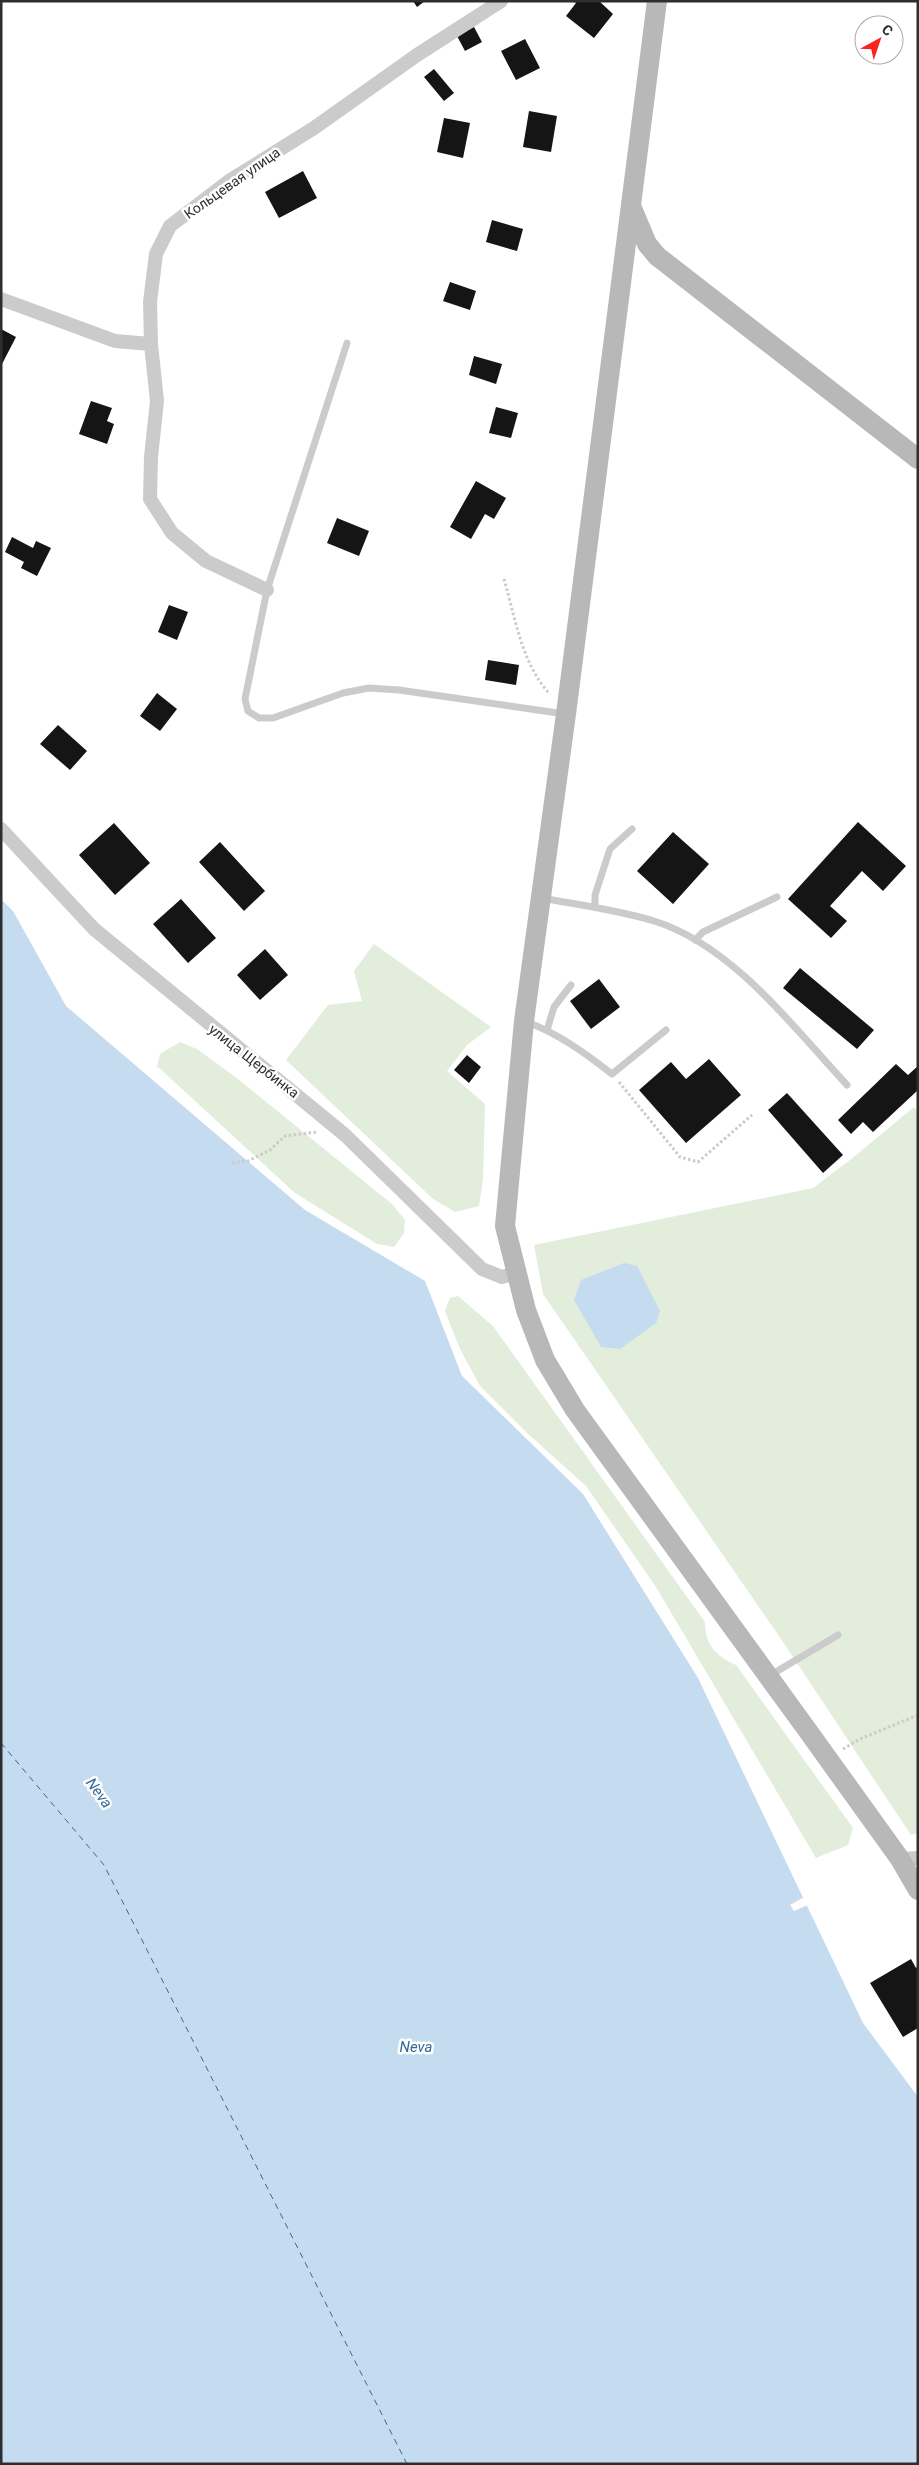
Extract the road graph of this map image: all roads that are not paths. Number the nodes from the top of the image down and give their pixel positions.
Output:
1 (501, 1) edge
2 (657, 1) edge
3 (630, 204) junction
4 (1, 299) edge
5 (348, 343) dead end
6 (151, 344) junction
7 (918, 459) edge
8 (267, 590) junction
9 (566, 712) junction
10 (1, 829) edge
11 (632, 829) dead end
12 (777, 897) dead end
13 (539, 898) junction
14 (595, 907) junction
15 (695, 940) junction
16 (571, 985) dead end
17 (524, 1021) junction
18 (547, 1030) junction
19 (666, 1030) dead end
20 (847, 1085) dead end
21 (516, 1273) junction
22 (838, 1634) dead end
23 (769, 1676) junction
24 (909, 1859) edge
25 (918, 1890) edge

1 - 6 street, Кольцевая улица
2 - 3 street
3 - 7 street
3 - 9 street
4 - 6 street
5 - 8 lane
6 - 8 street, Кольцевая улица
8 - 9 lane
9 - 13 street
10 - 21 street, улица Щербинка
11 - 14 lane
12 - 15 lane
13 - 14 lane
13 - 17 street
14 - 15 lane
15 - 20 lane
16 - 18 lane
17 - 18 lane
17 - 21 street
18 - 19 lane
21 - 23 street
22 - 23 lane
23 - 24 street
24 - 25 street

